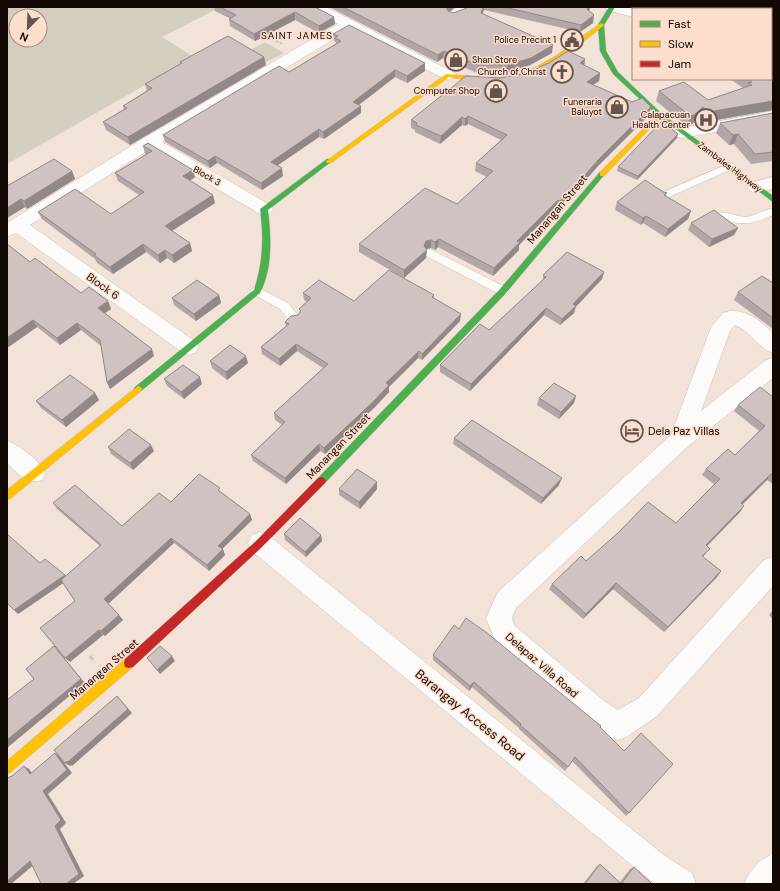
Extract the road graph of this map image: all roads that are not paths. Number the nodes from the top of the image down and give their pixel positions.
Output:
1 (315, 7) edge
2 (612, 7) edge
3 (632, 13) edge
4 (348, 24) junction
5 (601, 24) junction
6 (448, 75) junction
7 (660, 115) junction
8 (773, 116) edge
9 (684, 133) junction
10 (150, 142) junction
11 (730, 166) junction
12 (773, 183) edge
13 (756, 187) junction
14 (663, 196) edge
15 (773, 200) edge
16 (264, 209) junction
17 (773, 211) edge
18 (722, 216) edge
19 (12, 228) edge
20 (430, 253) edge
21 (257, 291) junction
22 (503, 291) junction
23 (294, 318) edge
24 (773, 346) edge
25 (189, 347) junction
26 (773, 366) edge
27 (679, 441) junction
28 (7, 450) edge
29 (34, 473) junction
30 (7, 496) edge
31 (260, 543) junction
32 (773, 568) edge
33 (7, 768) edge
34 (773, 869) edge
35 (681, 884) edge
36 (759, 884) edge

1 - 4 street
2 - 3 street
2 - 5 street
4 - 6 street
4 - 10 street
5 - 6 street
5 - 7 street, Zambales Highway
6 - 16 street
7 - 9 street, Zambales Highway
7 - 22 street, Manangan Street
8 - 9 street
9 - 11 street, Zambales Highway
10 - 16 street, Block 3
10 - 19 street
11 - 13 street, Zambales Highway
11 - 14 lane
12 - 13 street
13 - 15 street, Zambales Highway
16 - 21 street
17 - 18 lane
19 - 25 street, Block 6
20 - 22 lane
21 - 23 lane
21 - 25 street
22 - 31 street, Manangan Street
24 - 27 street
25 - 29 street
26 - 27 street, Delapaz Villa Road
27 - 32 street, Delapaz Villa Road
28 - 29 street
29 - 30 street
31 - 33 street, Manangan Street
31 - 35 street, Barangay Access Road
34 - 36 street

